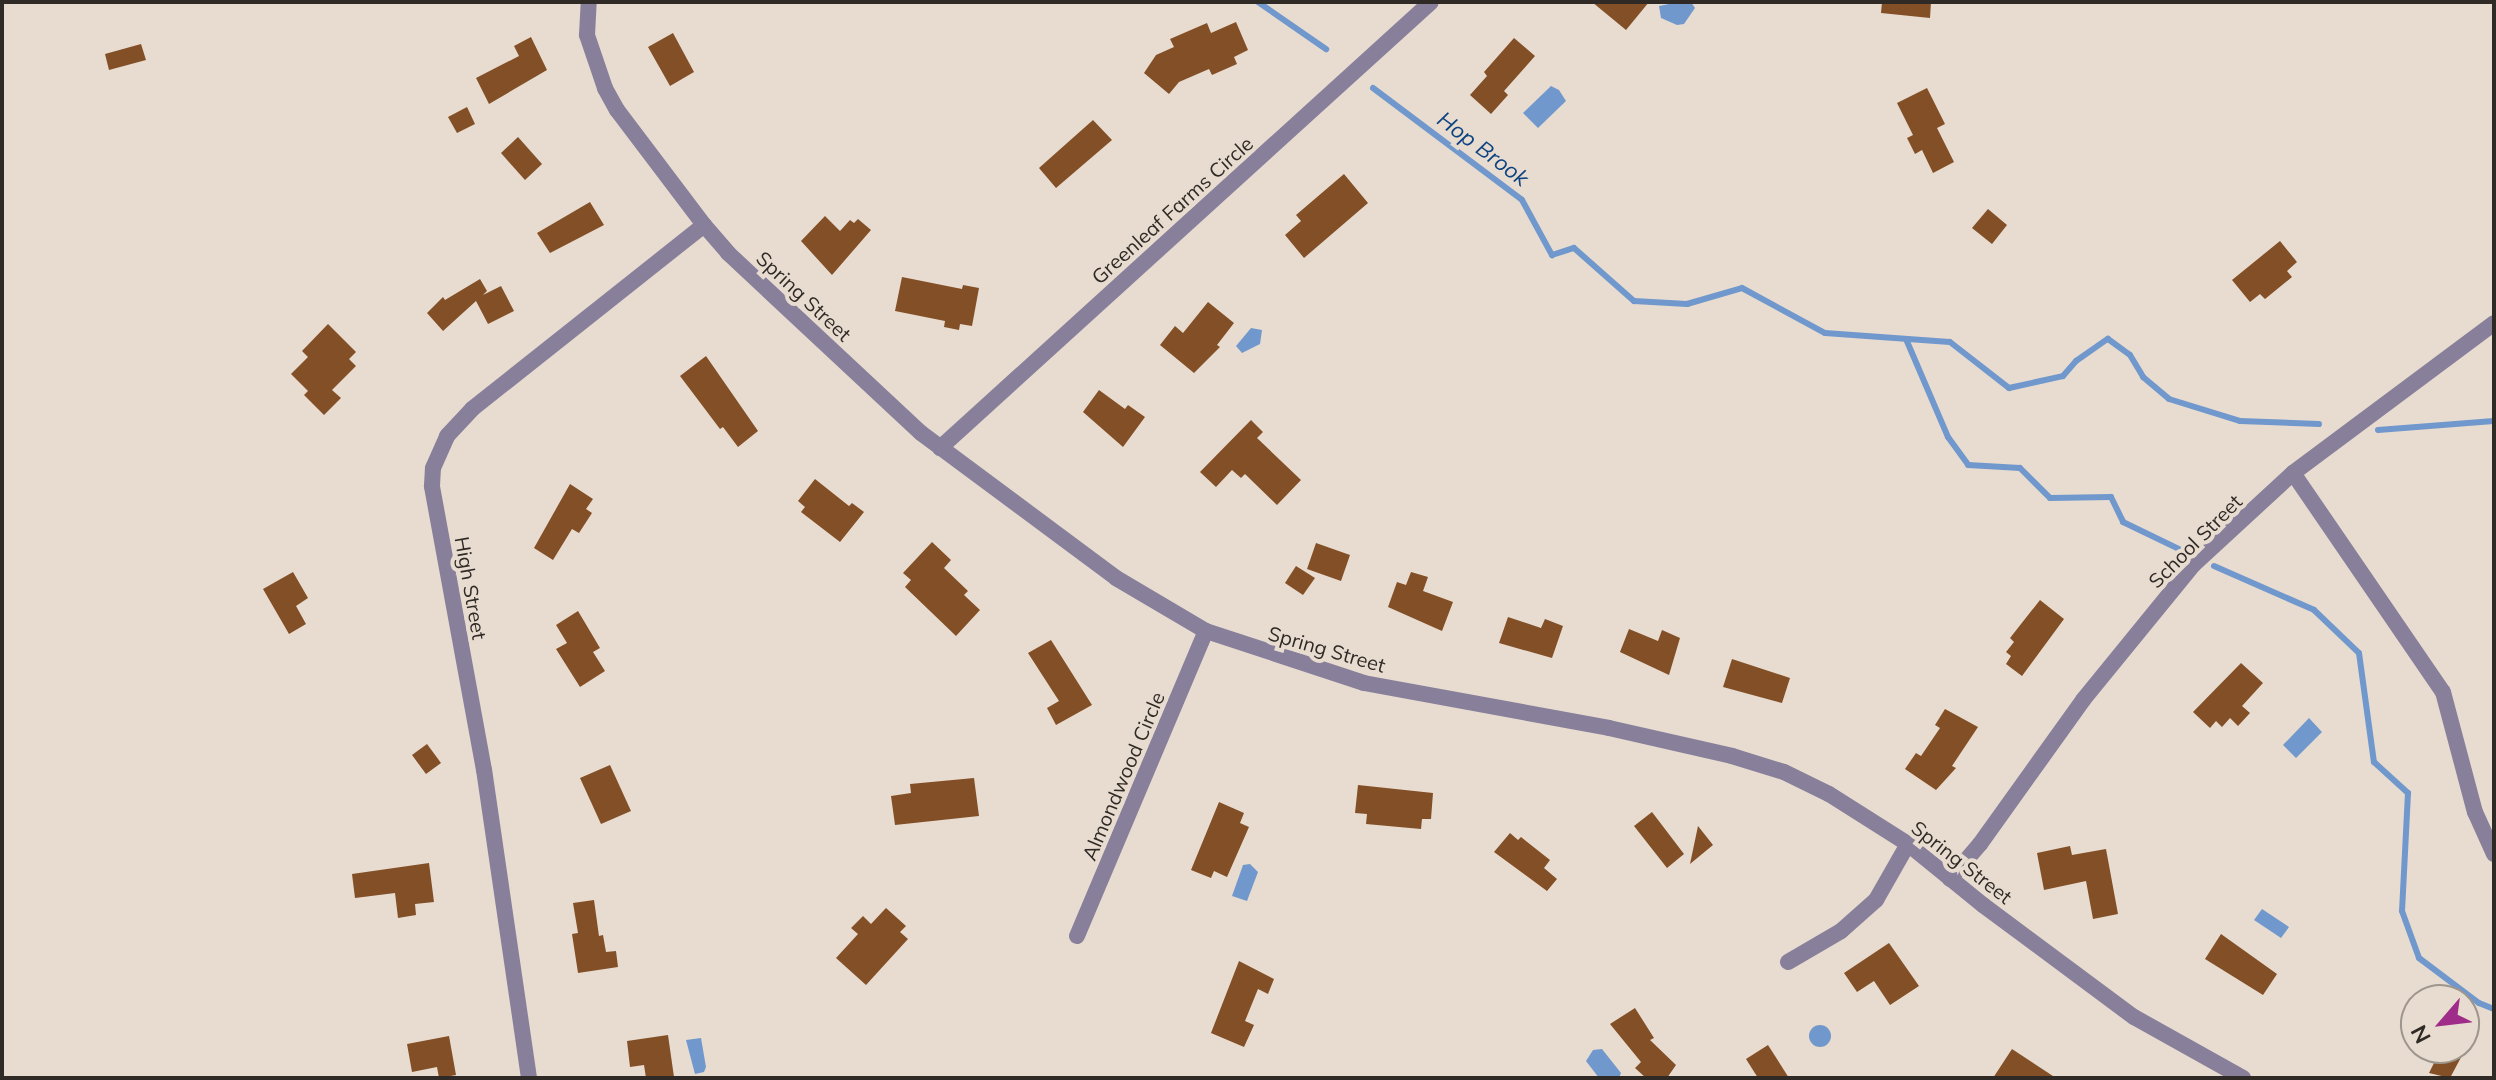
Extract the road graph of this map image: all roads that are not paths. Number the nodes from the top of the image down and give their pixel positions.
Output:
1 (589, 2) edge
2 (1431, 2) edge
3 (704, 225) junction
4 (2494, 323) edge
5 (940, 448) junction
6 (2293, 473) junction
7 (1206, 631) junction
8 (1908, 844) junction
9 (2494, 854) edge
10 (1950, 879) junction
11 (1077, 936) dead end
12 (1788, 962) dead end
13 (529, 1078) edge
14 (2243, 1078) edge

1 - 3 street, Spring Street
2 - 5 street, Greenleaf Farms Circle
3 - 5 street, Spring Street
3 - 13 street, High Street
4 - 6 street, School Street
5 - 7 street, Spring Street
6 - 9 street
6 - 10 street, School Street
7 - 8 street, Spring Street
7 - 11 street, Almondwood Circle
8 - 10 street, Spring Street
8 - 12 street
10 - 14 street, Spring Street

